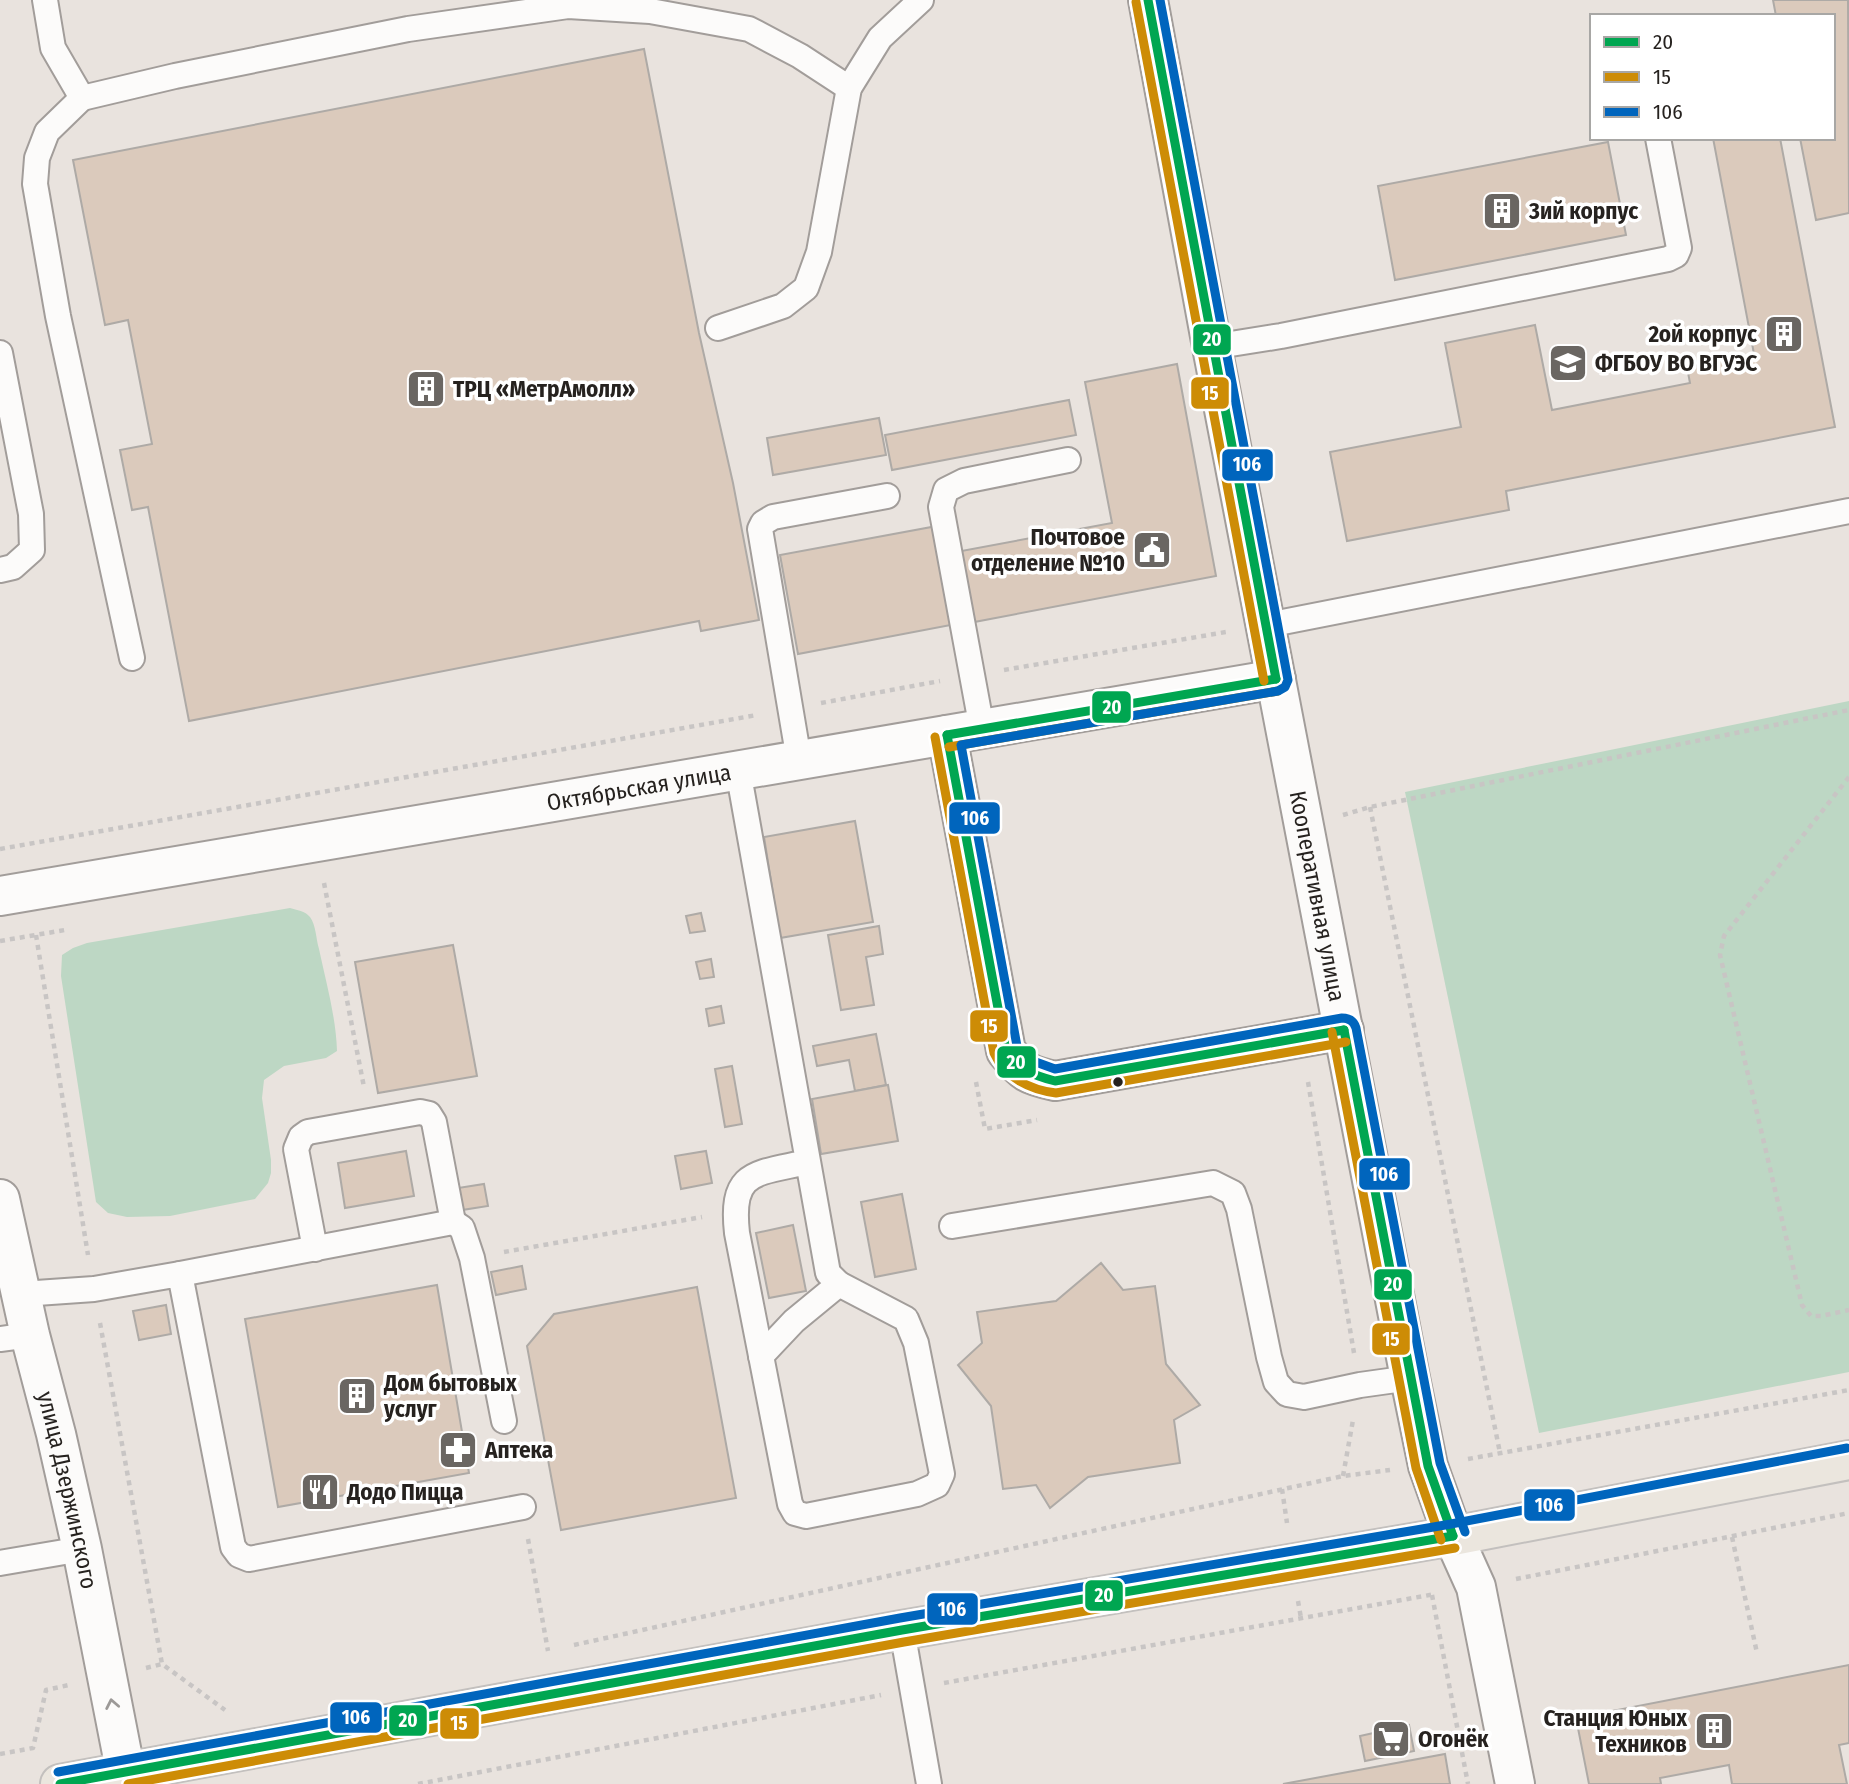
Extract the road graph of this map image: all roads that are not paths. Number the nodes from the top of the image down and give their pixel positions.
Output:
1 (45, 0) edge
2 (921, 0) edge
3 (1148, 0) edge
4 (849, 88) junction
5 (82, 99) junction
6 (1658, 140) edge
7 (718, 328) dead end
8 (1212, 347) junction
9 (0, 354) edge
10 (1068, 460) dead end
11 (887, 496) dead end
12 (1849, 512) edge
13 (0, 570) edge
14 (1267, 625) junction
15 (132, 658) dead end
16 (1276, 678) junction
17 (964, 732) junction
18 (799, 760) junction
19 (738, 770) junction
20 (0, 896) edge
21 (1344, 1030) junction
22 (807, 1162) junction
23 (0, 1199) edge
24 (453, 1222) junction
25 (952, 1226) dead end
26 (315, 1249) junction
27 (180, 1274) junction
28 (839, 1283) junction
29 (22, 1294) junction
30 (15, 1337) edge
31 (761, 1356) junction
32 (1410, 1378) junction
33 (504, 1421) dead end
34 (1849, 1460) edge
35 (523, 1507) road end
36 (1453, 1536) junction
37 (82, 1549) junction
38 (0, 1563) edge
39 (902, 1630) junction
40 (126, 1778) edge
41 (60, 1784) edge
42 (929, 1784) edge
43 (1515, 1784) edge

1 - 5 lane
2 - 4 lane
3 - 8 main road, Кооперативная улица
4 - 5 lane
4 - 7 lane
5 - 15 lane
6 - 8 lane
8 - 14 main road, Кооперативная улица
9 - 13 lane
10 - 17 lane
11 - 18 lane
12 - 14 lane
14 - 16 main road, Кооперативная улица
16 - 17 main road, Октябрьская улица
16 - 21 main road, Кооперативная улица
17 - 18 main road, Октябрьская улица
17 - 21 main road
18 - 19 main road, Октябрьская улица
19 - 20 main road, Октябрьская улица
19 - 22 lane
21 - 32 main road, Кооперативная улица
22 - 28 lane
22 - 31 lane
23 - 29 main road, улица Дзержинского
24 - 26 lane
24 - 26 lane
24 - 33 lane
25 - 32 lane
26 - 27 lane
27 - 29 lane
27 - 35 lane
28 - 31 lane
28 - 31 lane
29 - 30 main road, улица Дзержинского
30 - 37 main road, улица Дзержинского
32 - 36 main road, Кооперативная улица
34 - 36 main road
36 - 39 main road
36 - 43 main road, Кооперативная улица
37 - 38 lane
40 -> 37 main road, улица Дзержинского
39 - 40 main road
39 - 42 lane
40 - 41 main road

